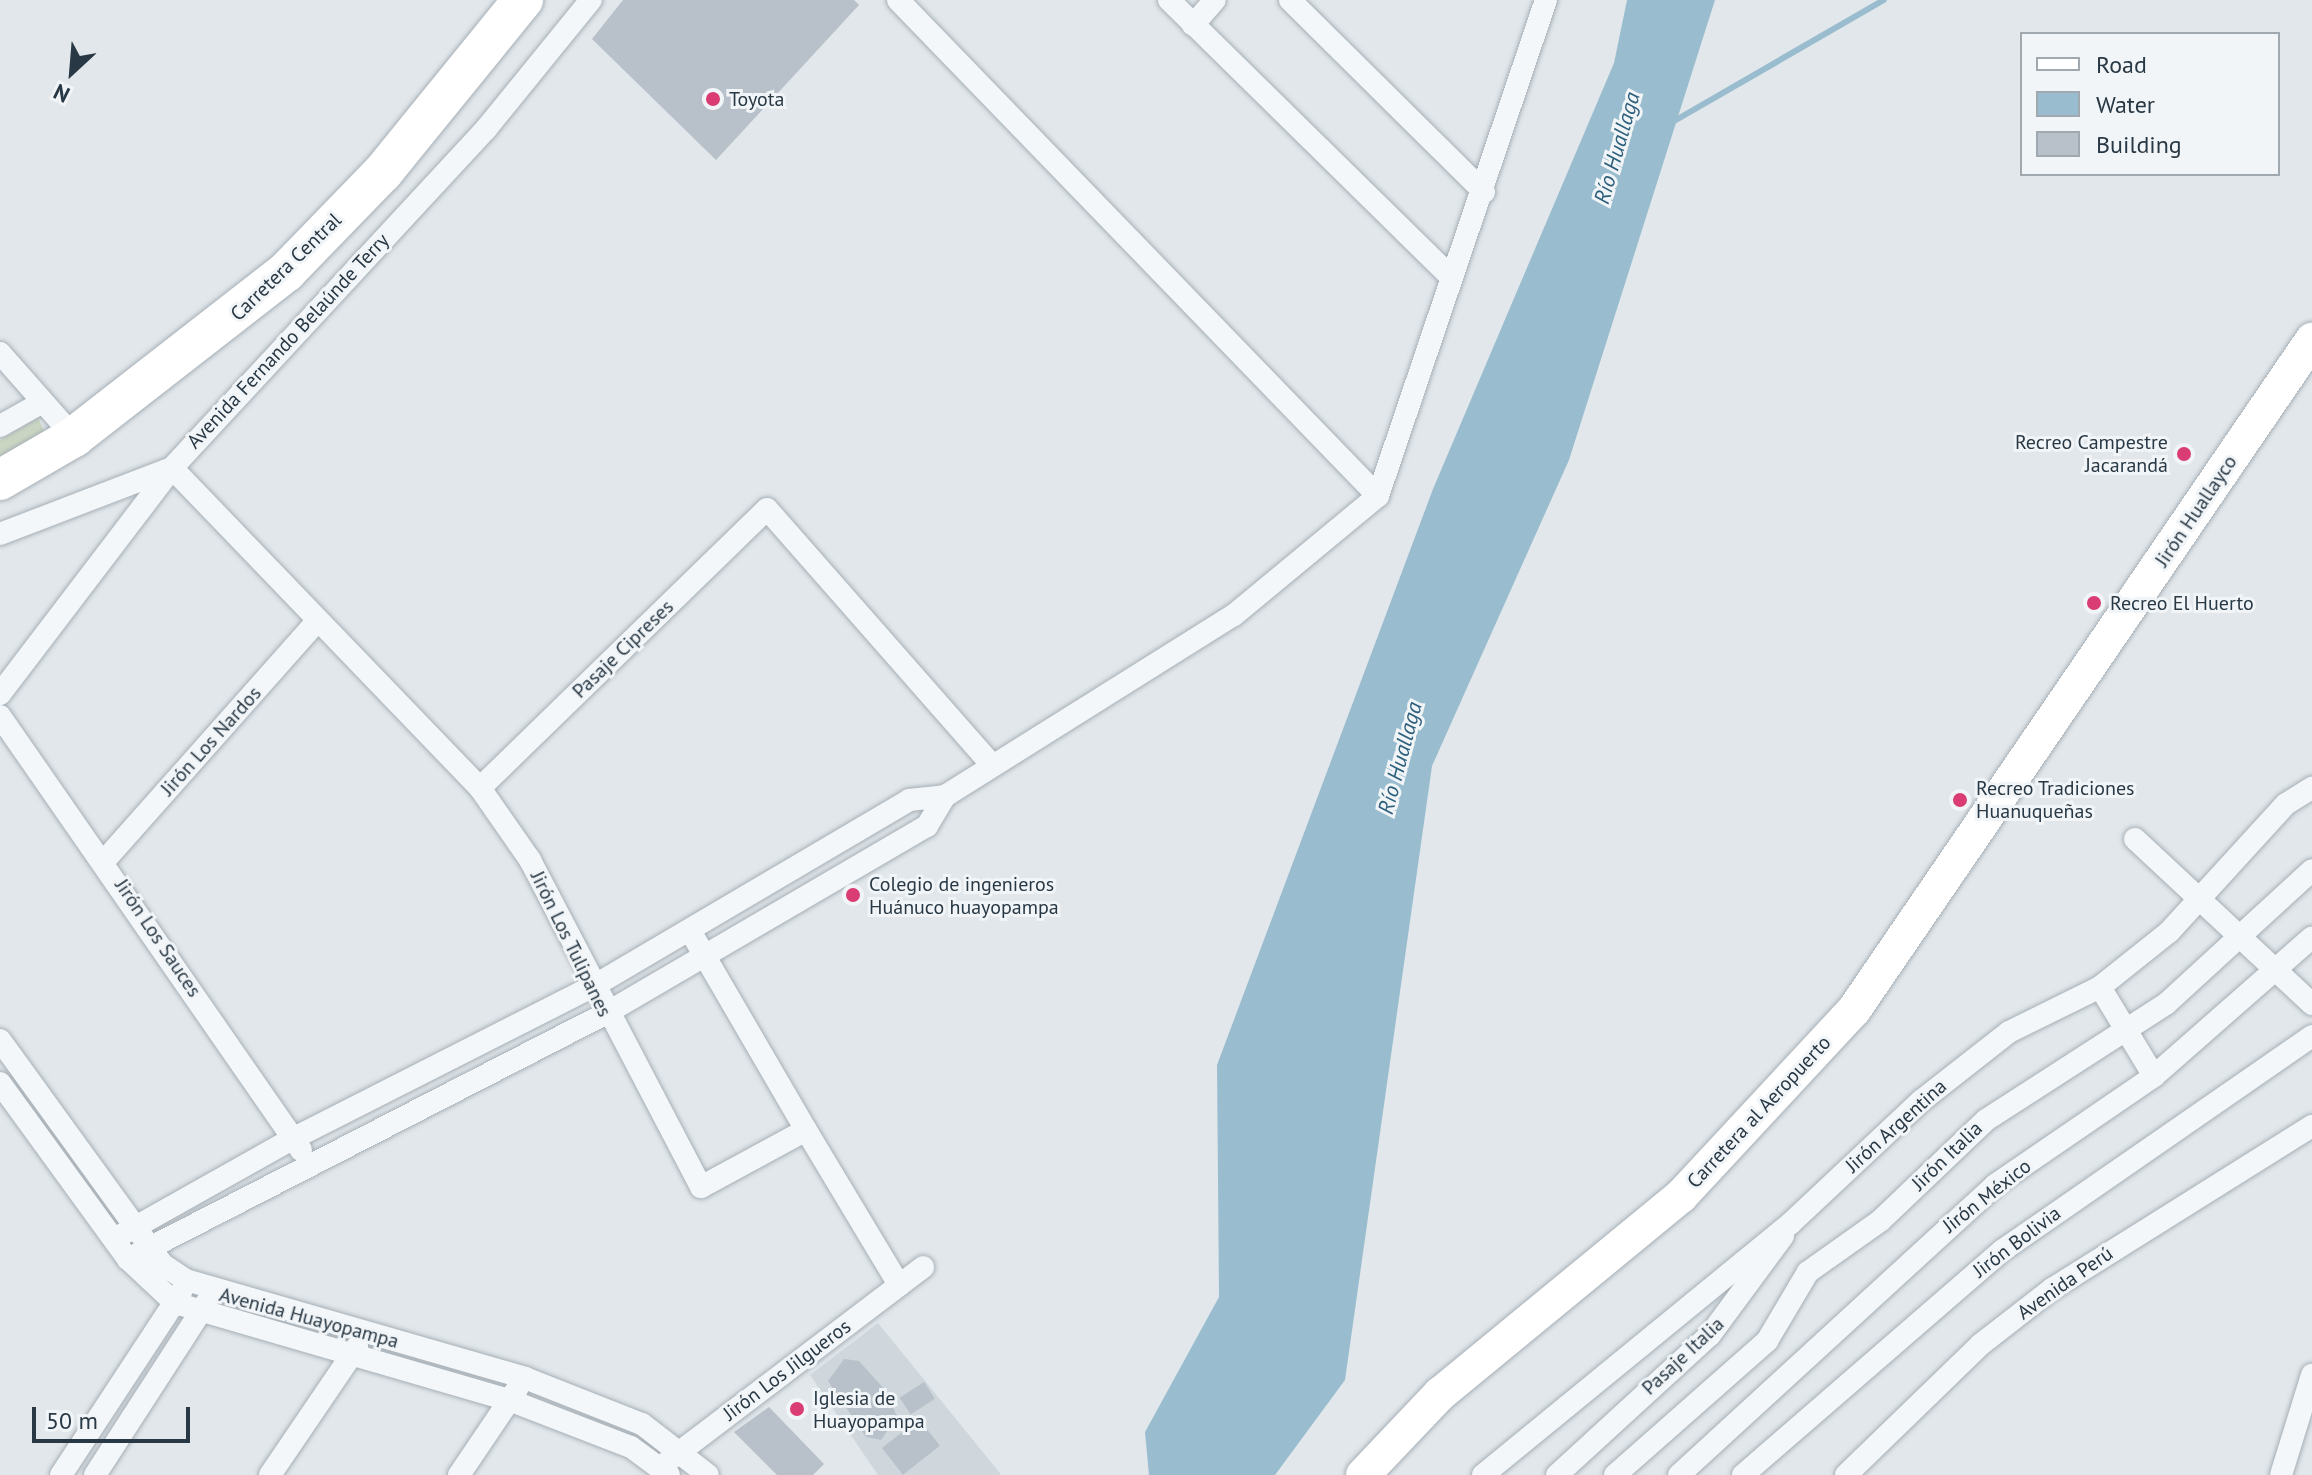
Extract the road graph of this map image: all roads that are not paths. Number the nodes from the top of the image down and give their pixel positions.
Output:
1 (523, 0) edge
2 (591, 0) edge
3 (898, 0) edge
4 (1169, 0) edge
5 (1215, 0) edge
6 (1290, 0) edge
7 (1546, 0) edge
8 (1193, 25) junction
9 (1484, 192) junction
10 (1450, 276) junction
11 (2312, 340) edge
12 (0, 353) edge
13 (41, 403) junction
14 (0, 426) edge
15 (74, 437) junction
16 (172, 468) junction
17 (0, 480) edge
18 (1378, 496) junction
19 (0, 534) edge
20 (317, 621) junction
21 (2079, 680) joint
22 (0, 694) edge
23 (0, 716) edge
24 (992, 765) junction
25 (480, 788) junction
26 (2312, 788) edge
27 (945, 796) junction
28 (2135, 839) dead end
29 (105, 860) junction
30 (2312, 870) edge
31 (2195, 900) junction
32 (690, 931) junction
33 (2236, 937) junction
34 (2312, 937) edge
35 (703, 957) junction
36 (2275, 972) junction
37 (592, 987) junction
38 (2100, 987) junction
39 (2312, 1004) edge
40 (605, 1014) junction
41 (2126, 1034) junction
42 (2312, 1036) edge
43 (0, 1040) edge
44 (2154, 1076) junction
45 (0, 1083) edge
46 (2312, 1126) edge
47 (806, 1130) junction
48 (294, 1138) junction
49 (310, 1165) junction
50 (1791, 1223) junction
51 (136, 1227) junction
52 (114, 1239) junction
53 (150, 1246) junction
54 (128, 1259) junction
55 (923, 1267) dead end
56 (186, 1280) junction
57 (899, 1285) junction
58 (212, 1293) junction
59 (175, 1303) junction
60 (201, 1315) junction
61 (366, 1333) junction
62 (351, 1356) junction
63 (2312, 1375) edge
64 (525, 1378) junction
65 (509, 1400) junction
66 (2305, 1427) edge
67 (680, 1451) junction
68 (1493, 1471) edge
69 (661, 1472) edge
70 (61, 1475) edge
71 (95, 1475) edge
72 (270, 1475) edge
73 (459, 1475) edge
74 (708, 1475) edge
75 (1363, 1475) edge
76 (1557, 1475) edge
77 (1615, 1475) edge
78 (1679, 1475) edge
79 (1743, 1475) edge
80 (1846, 1475) edge
81 (2281, 1475) edge

1 - 15 highway, Carretera Central
2 - 16 street, Avenida Fernando Belaúnde Terry
3 - 18 street
4 - 8 street
5 - 8 street
6 - 9 street
7 - 9 street
8 - 10 street
9 - 10 street
10 - 18 street
11 - 21 main road, Jirón Huallayco
12 - 13 street
13 - 14 street
13 - 15 street
15 - 17 highway, Carretera Central
16 - 19 street
16 - 20 street, Jirón Los Tulipanes
16 - 22 street, Avenida Fernando Belaúnde Terry
18 - 24 street
20 - 25 street, Jirón Los Tulipanes
20 - 29 street, Jirón Los Nardos
21 - 75 main road, Carretera al Aeropuerto
23 - 29 street, Jirón Los Sauces
24 - 25 street, Pasaje Cipreses
24 - 27 street
25 - 37 street, Jirón Los Tulipanes
26 - 31 street, Jirón Argentina
27 - 32 street
27 - 35 street
28 - 31 street
29 - 48 street, Jirón Los Sauces
30 - 33 street, Jirón Italia
31 - 33 street
31 - 38 street, Jirón Argentina
32 - 35 street
32 - 37 street
33 - 36 street
33 - 41 street, Jirón Italia
34 - 36 street, Jirón México
35 - 40 street
35 - 47 street
36 - 39 street
36 - 44 street, Jirón México
37 - 40 street, Jirón Los Tulipanes
37 - 48 street
38 - 41 street
38 - 50 street, Jirón Argentina
40 - 47 street, Jirón Los Tulipanes
40 - 49 street
41 - 44 street
41 - 77 street, Jirón Italia
42 - 79 street, Jirón Bolivia
43 - 51 street, Avenida Huayopampa
44 - 78 street, Jirón México
45 - 52 street, Avenida Huayopampa
46 - 80 street, Avenida Perú
47 - 57 street
48 - 49 street, Jirón Los Sauces
48 - 51 street
49 - 53 street
50 - 68 street, Jirón Argentina
50 - 76 street, Pasaje Italia
51 - 52 street
51 - 53 street, Avenida Huayopampa
52 - 54 street, Avenida Huayopampa
53 - 54 street
53 - 56 street, Avenida Huayopampa
54 - 59 street, Avenida Huayopampa
55 - 57 street, Jirón Los Jilgueros
56 - 58 street, Avenida Huayopampa
56 - 59 street
57 - 67 street, Jirón Los Jilgueros
58 - 60 street
58 - 61 street, Avenida Huayopampa
59 - 60 street, Avenida Huayopampa
59 - 70 street
60 - 62 street, Avenida Huayopampa
60 - 71 street
61 - 62 street
61 - 64 street, Avenida Huayopampa
62 - 65 street, Avenida Huayopampa
62 - 72 street
63 - 66 street
64 - 65 street
64 - 67 street, Avenida Huayopampa
65 - 69 street, Avenida Huayopampa
65 - 73 street
66 - 81 street
67 - 69 street, Jirón Los Jilgueros
67 - 74 street, Avenida Huayopampa

